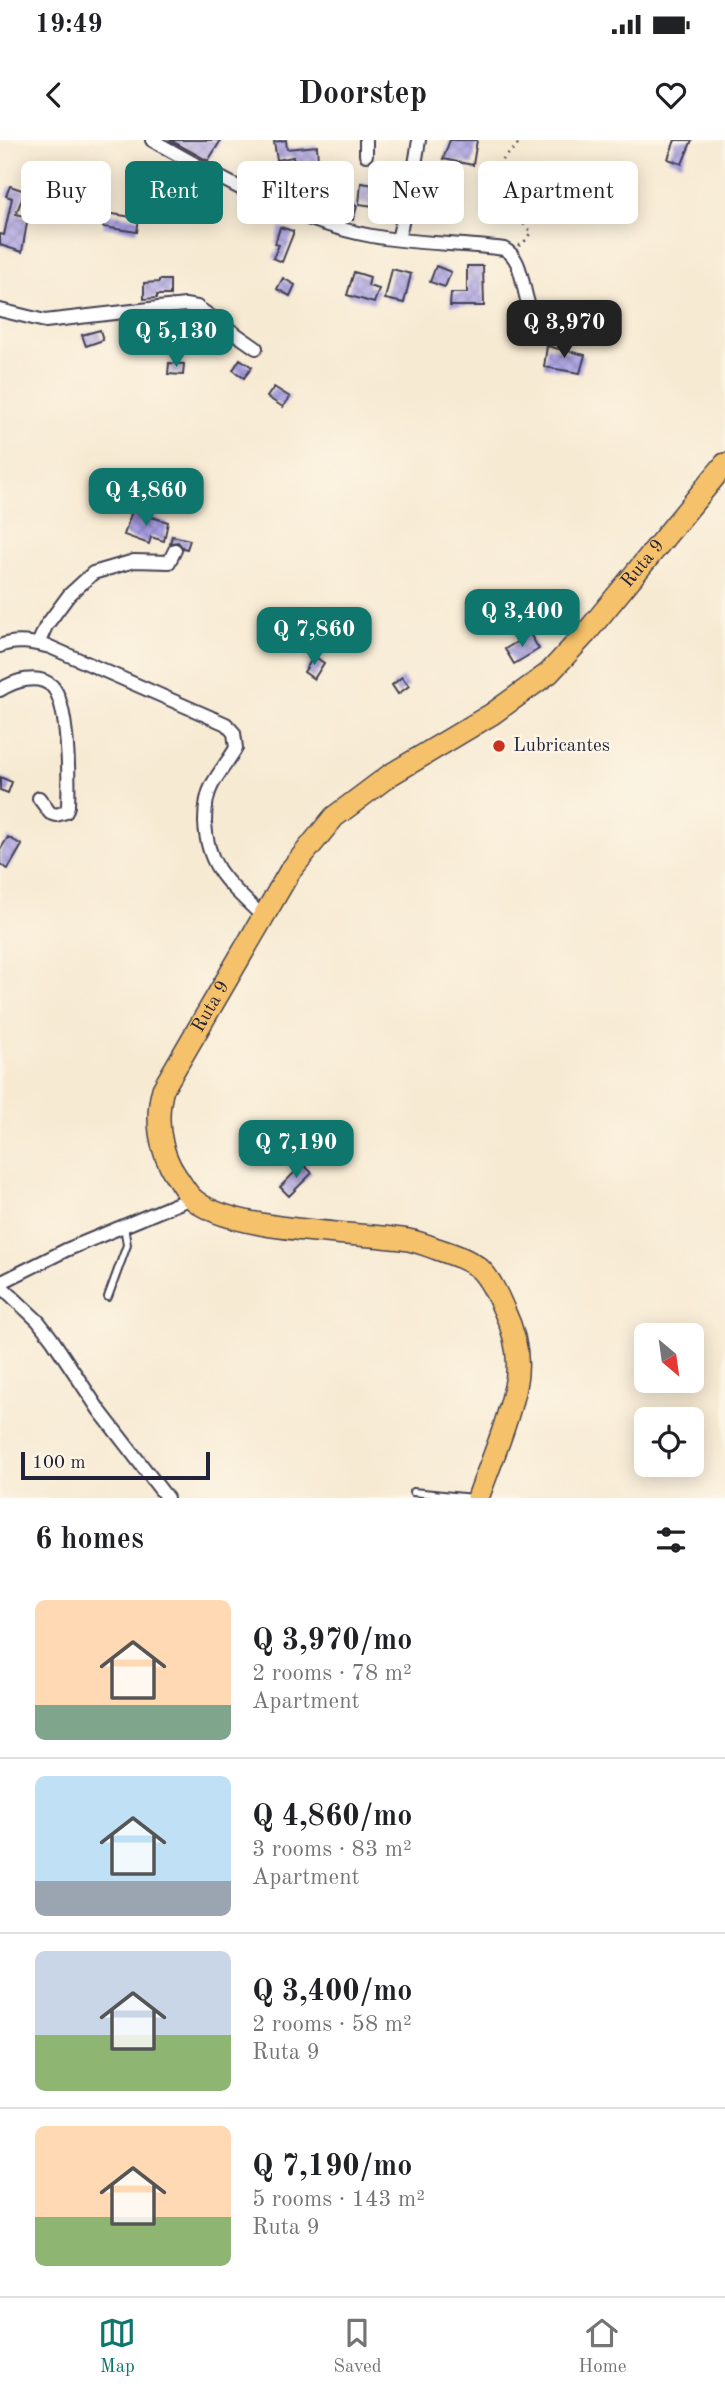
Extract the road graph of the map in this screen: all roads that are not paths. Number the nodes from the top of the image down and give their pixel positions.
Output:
1 (152, 140) edge
2 (366, 140) edge
3 (419, 140) edge
4 (366, 155) dead end
5 (398, 239) junction
6 (0, 310) edge
7 (575, 335) dead end
8 (256, 348) dead end
9 (725, 464) edge
10 (175, 550) dead end
11 (38, 644) junction
12 (0, 646) edge
13 (0, 690) edge
14 (39, 798) dead end
15 (262, 917) junction
16 (191, 1198) junction
17 (124, 1226) junction
18 (0, 1284) edge
19 (108, 1297) dead end
20 (413, 1492) dead end
21 (167, 1498) edge
22 (478, 1498) edge

1 - 5 street
2 - 4 street
3 - 5 street
5 - 7 street
6 - 8 street
9 - 15 main road, Ruta 9
10 - 11 street
11 - 12 street
11 - 15 street
13 - 14 street
15 - 16 main road, Ruta 9
16 - 17 street
16 - 22 main road, Ruta 9
17 - 18 street
17 - 19 lane
18 - 21 street
20 - 22 lane

